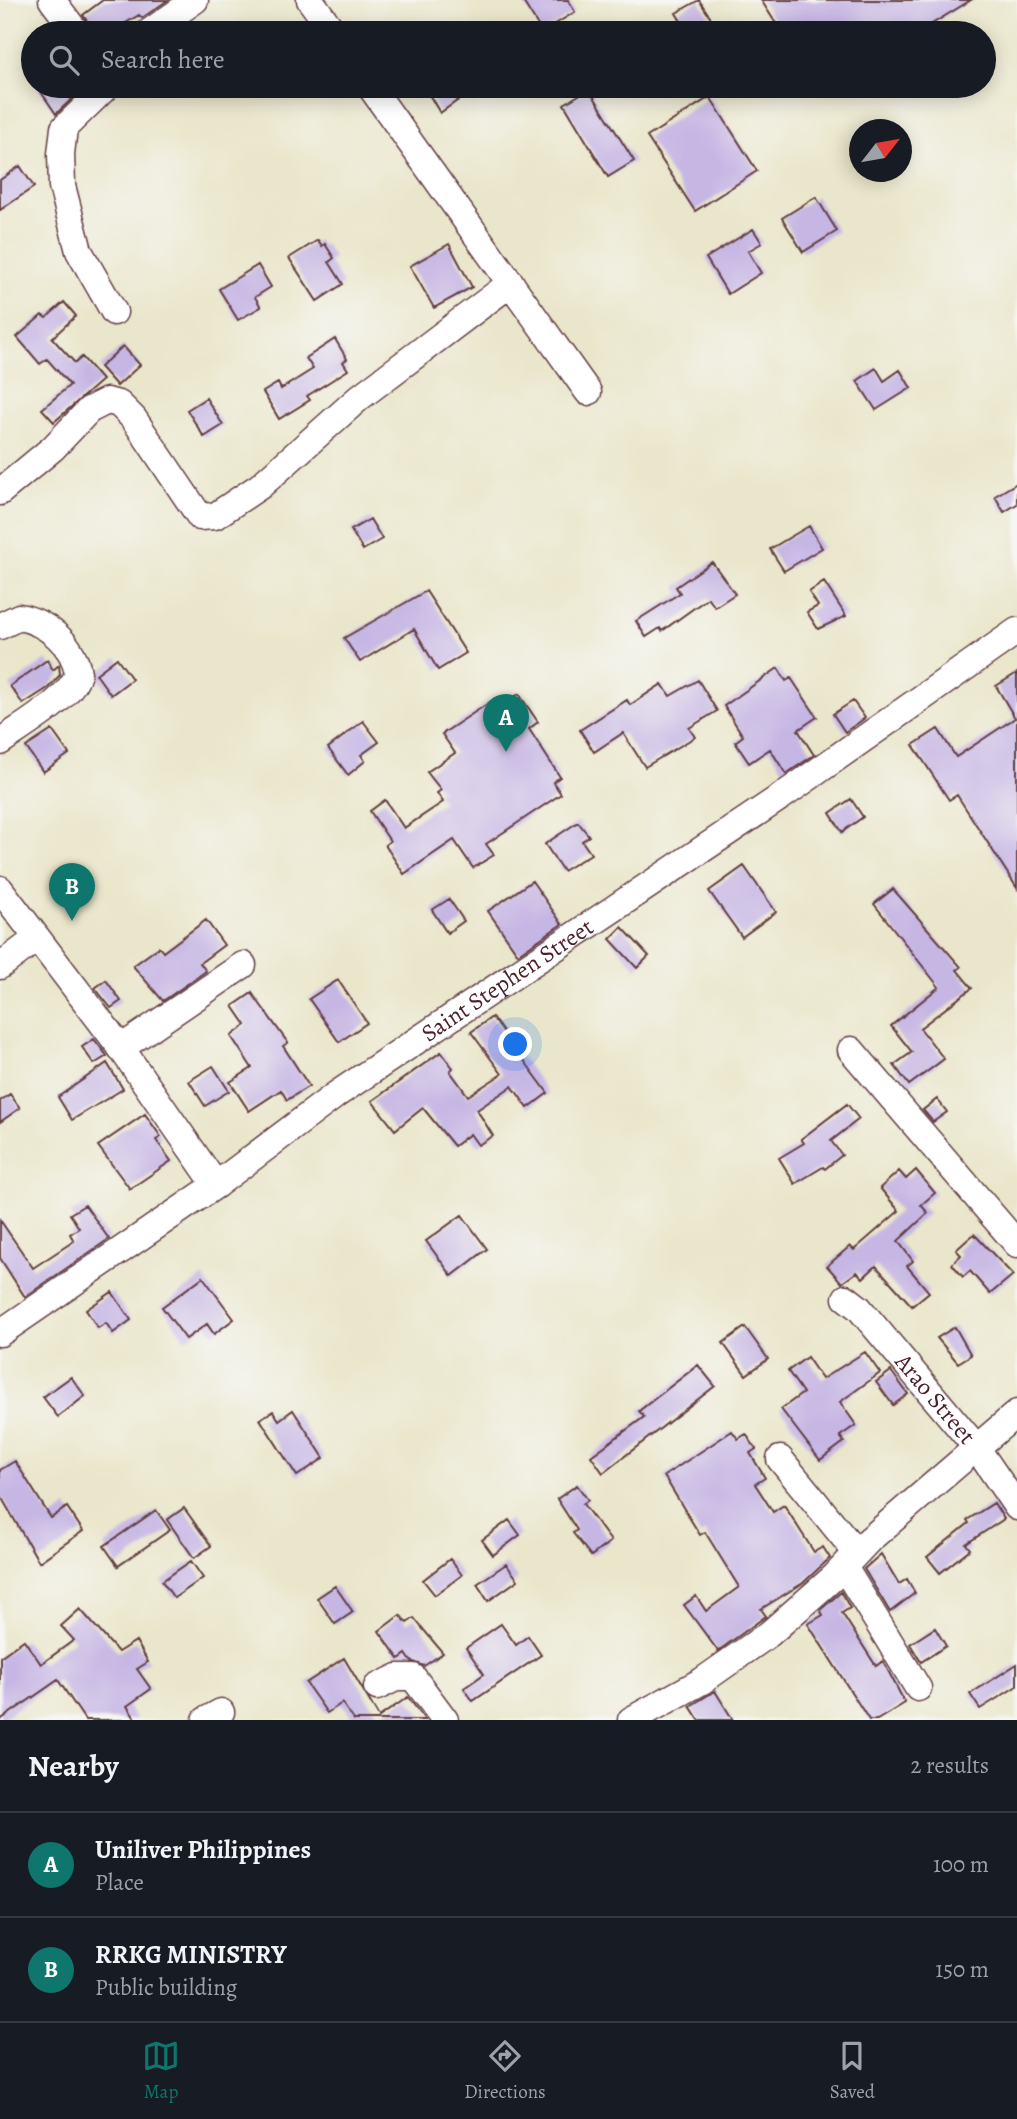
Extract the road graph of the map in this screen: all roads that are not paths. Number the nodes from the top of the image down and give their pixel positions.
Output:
1 (52, 0) edge
2 (195, 0) edge
3 (310, 0) edge
4 (68, 21) edge
5 (165, 21) edge
6 (325, 21) edge
7 (95, 98) edge
8 (379, 98) edge
9 (511, 283) junction
10 (114, 312) dead end
11 (588, 392) dead end
12 (0, 492) edge
13 (0, 626) edge
14 (1017, 631) edge
15 (0, 742) edge
16 (0, 889) edge
17 (36, 939) junction
18 (243, 965) dead end
19 (0, 966) edge
20 (121, 1048) junction
21 (850, 1050) dead end
22 (216, 1185) junction
23 (1017, 1244) edge
24 (846, 1298) dead end
25 (0, 1333) edge
26 (1014, 1418) edge
27 (976, 1447) junction
28 (780, 1459) dead end
29 (1017, 1507) edge
30 (850, 1559) junction
31 (377, 1687) dead end
32 (918, 1688) dead end
33 (445, 1720) edge
34 (631, 1720) edge

1 - 4 street
2 - 5 street
3 - 6 street
7 - 10 street
8 - 9 street
9 - 11 street
9 - 12 street
13 - 15 street
14 - 22 street, Saint Stephen Street
16 - 17 street
17 - 19 street
17 - 20 street
18 - 20 street
20 - 22 street
21 - 23 street
22 - 25 street, Saint Stephen Street
24 - 27 street, Arao Street
26 - 27 street
27 - 29 street, Arao Street
27 - 30 street
28 - 30 street
30 - 32 street
30 - 34 street
31 - 33 street

